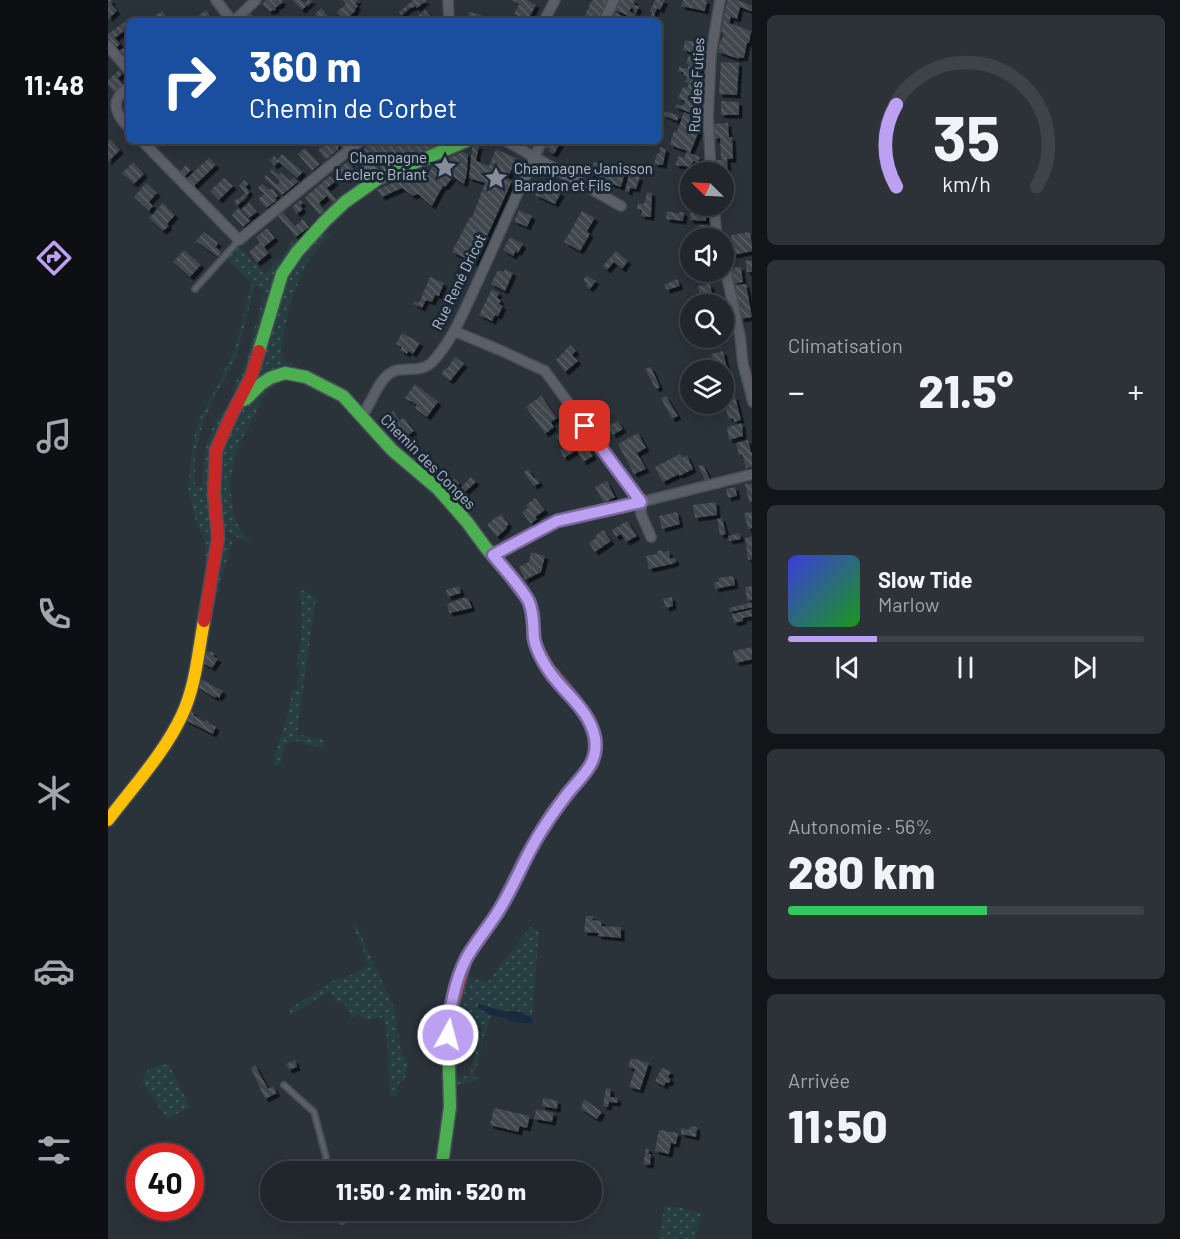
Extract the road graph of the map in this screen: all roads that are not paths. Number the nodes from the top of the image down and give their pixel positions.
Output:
1 (216, 0) edge
2 (256, 0) edge
3 (448, 0) edge
4 (555, 0) edge
5 (614, 0) edge
6 (720, 0) edge
7 (231, 18) edge
8 (236, 18) edge
9 (449, 18) edge
10 (546, 18) edge
11 (605, 18) edge
12 (108, 46) edge
13 (126, 67) edge
14 (126, 90) edge
15 (126, 124) edge
16 (145, 144) edge
17 (459, 144) edge
18 (511, 144) edge
19 (540, 144) edge
20 (348, 145) edge
21 (534, 157) junction
22 (710, 162) edge
23 (379, 178) junction
24 (621, 206) dead end
25 (239, 240) junction
26 (728, 282) edge
27 (195, 289) dead end
28 (454, 331) junction
29 (752, 398) edge
30 (238, 402) junction
31 (362, 416) junction
32 (752, 474) edge
33 (641, 502) junction
34 (651, 537) dead end
35 (493, 555) junction
36 (108, 820) edge
37 (284, 1084) dead end
38 (327, 1161) edge
39 (443, 1161) edge

1 - 7 street
2 - 8 street
3 - 9 street
4 - 10 street
5 - 11 street
6 - 22 street, Rue des Futies
12 - 13 street
14 - 15 street
16 - 25 street
17 - 23 street
18 - 21 street
19 - 21 street, Rue René Dricot
20 - 23 street
20 - 25 street
21 - 24 street
21 - 28 street, Rue René Dricot
23 - 30 street
25 - 27 lane
26 - 29 street
28 - 31 street, Rue René Dricot
28 - 33 street
30 - 31 street, Chemin des Conges
30 - 36 street
31 - 35 street, Chemin des Conges
32 - 33 street
33 - 34 street
33 - 35 street
35 - 39 street, Chemin des Conges
37 - 38 lane

